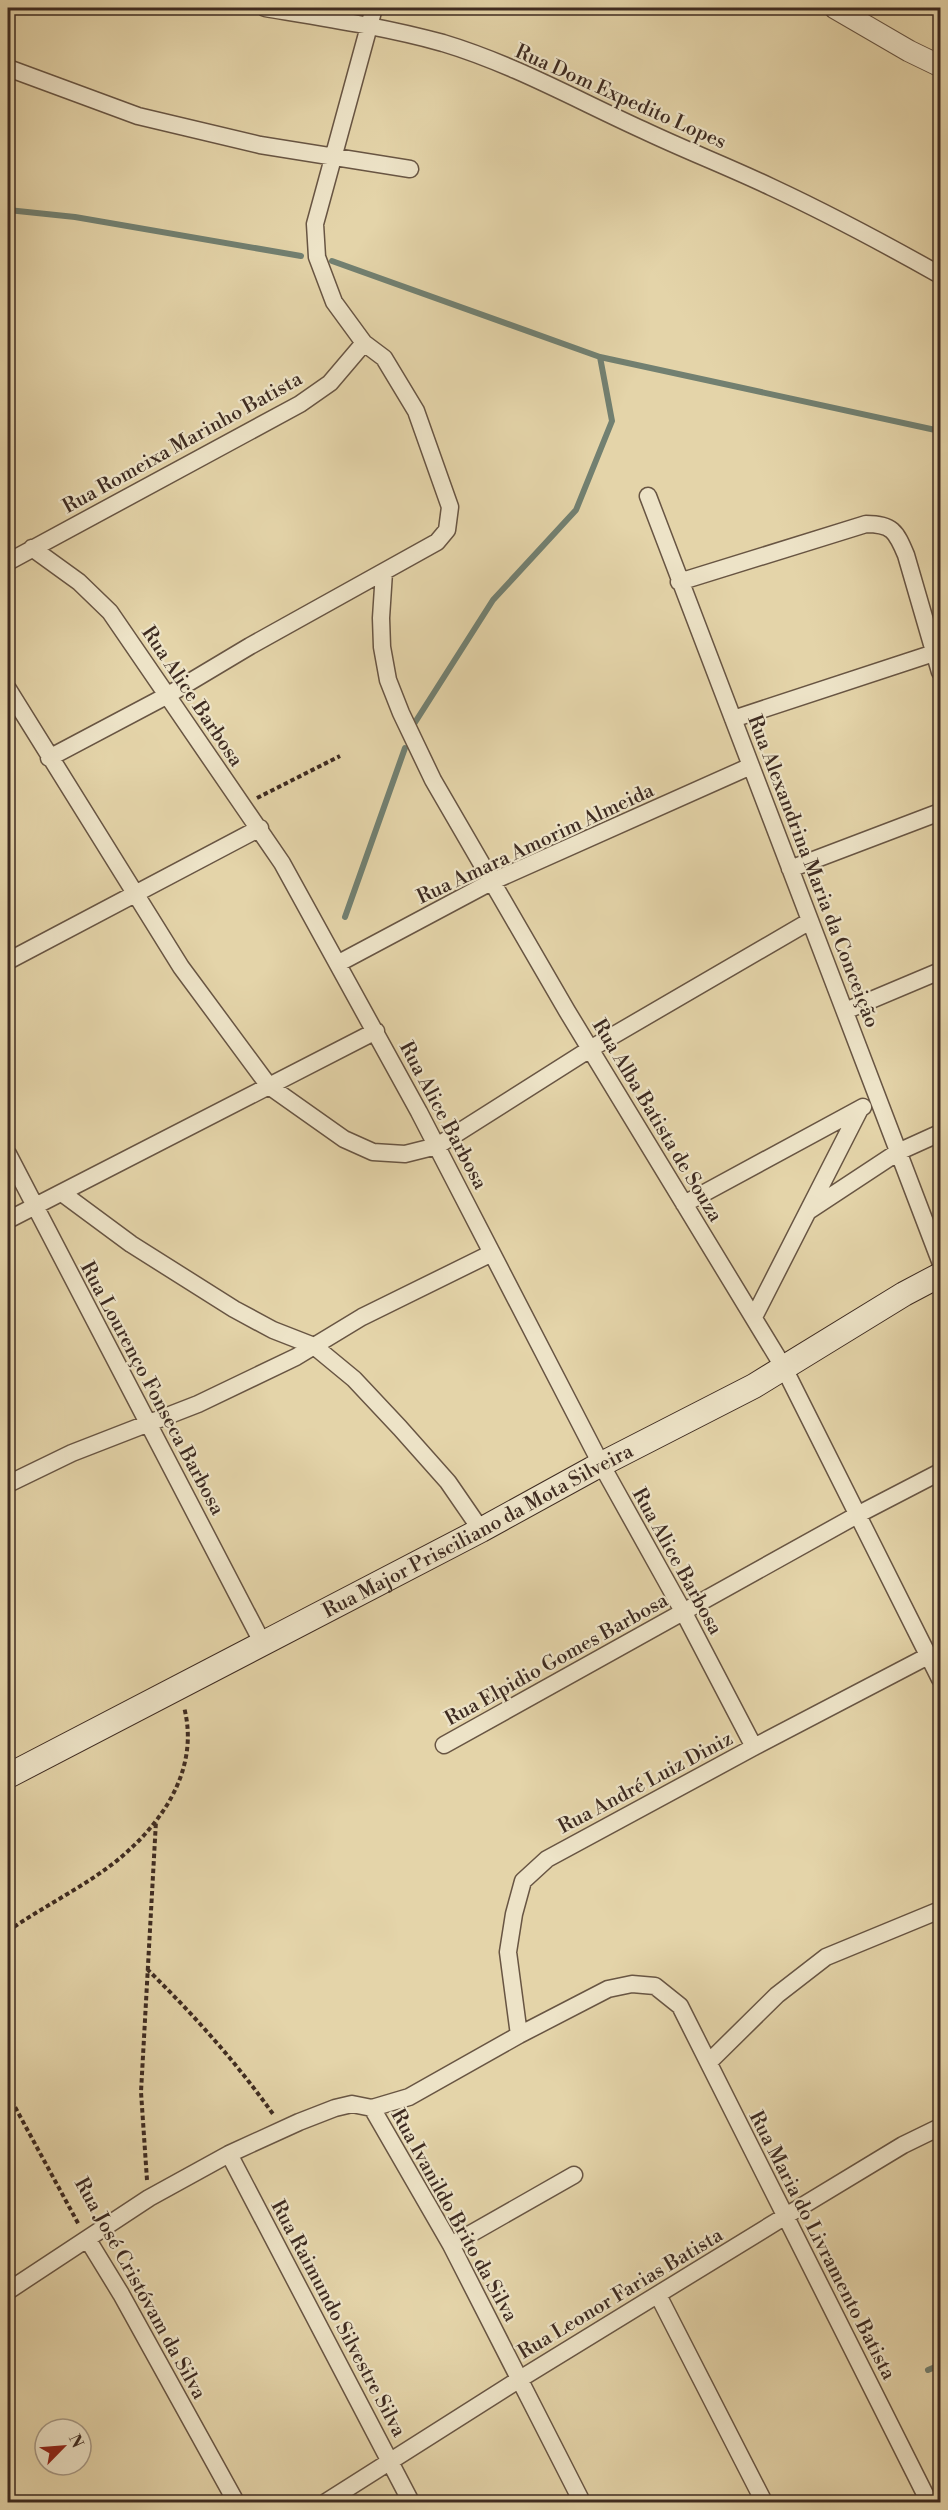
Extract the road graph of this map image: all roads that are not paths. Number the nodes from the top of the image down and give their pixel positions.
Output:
1 (265, 8) edge
2 (374, 8) edge
3 (835, 8) edge
4 (368, 26) junction
5 (940, 66) edge
6 (8, 68) edge
7 (333, 157) junction
8 (410, 169) dead end
9 (940, 275) edge
10 (364, 343) junction
11 (648, 496) dead end
12 (32, 548) junction
13 (8, 562) edge
14 (384, 572) junction
15 (679, 582) junction
16 (937, 652) edge
17 (940, 672) edge
18 (8, 689) edge
19 (168, 695) junction
20 (733, 719) junction
21 (49, 758) junction
22 (751, 766) junction
23 (940, 812) edge
24 (260, 828) junction
25 (790, 869) junction
26 (492, 882) junction
27 (136, 894) junction
28 (810, 921) junction
29 (8, 961) edge
30 (339, 963) junction
31 (940, 971) edge
32 (845, 1011) junction
33 (376, 1031) junction
34 (590, 1049) junction
35 (269, 1086) junction
36 (877, 1099) junction
37 (860, 1109) junction
38 (940, 1133) edge
39 (437, 1146) junction
40 (898, 1152) junction
41 (8, 1154) edge
42 (62, 1193) junction
43 (684, 1204) junction
44 (35, 1207) junction
45 (810, 1211) junction
46 (8, 1220) edge
47 (492, 1252) junction
48 (940, 1261) edge
49 (940, 1275) edge
50 (754, 1317) junction
51 (314, 1346) junction
52 (784, 1368) junction
53 (148, 1423) junction
54 (601, 1464) junction
55 (940, 1472) edge
56 (8, 1484) edge
57 (859, 1514) junction
58 (481, 1530) junction
59 (684, 1613) junction
60 (262, 1642) junction
61 (930, 1655) junction
62 (940, 1679) edge
63 (444, 1745) dead end
64 (754, 1747) junction
65 (8, 1776) edge
66 (940, 1910) edge
67 (519, 2035) junction
68 (708, 2062) junction
69 (372, 2108) junction
70 (940, 2127) edge
71 (229, 2154) junction
72 (574, 2175) dead end
73 (784, 2217) junction
74 (87, 2240) junction
75 (451, 2245) junction
76 (8, 2292) edge
77 (658, 2295) junction
78 (520, 2379) junction
79 (390, 2460) junction
80 (236, 2502) edge
81 (326, 2502) edge
82 (411, 2502) edge
83 (582, 2502) edge
84 (764, 2502) edge
85 (929, 2502) edge

1 - 4 street, Rua Dom Expedito Lopes
2 - 4 street
3 - 5 street
4 - 7 street
4 - 9 street, Rua Dom Expedito Lopes
6 - 7 street
7 - 8 street
7 - 10 street
10 - 12 street, Rua Romeixa Marinho Batista
10 - 14 street
11 - 15 street, Rua Alexandrina Maria da Conceição
12 - 13 street, Rua Romeixa Marinho Batista
12 - 19 street, Rua Alice Barbosa
14 - 19 street
14 - 26 street, Rua Alba Batista de Souza
15 - 16 street
15 - 20 street, Rua Alexandrina Maria da Conceição
16 - 17 street
16 - 20 street
18 - 21 street
19 - 21 street
19 - 24 street, Rua Alice Barbosa
20 - 22 street, Rua Alexandrina Maria da Conceição
21 - 27 street
22 - 25 street, Rua Alexandrina Maria da Conceição
22 - 26 street, Rua Amara Amorim Almeida
23 - 25 street
24 - 27 street
24 - 30 street, Rua Alice Barbosa
25 - 28 street, Rua Alexandrina Maria da Conceição
26 - 30 street, Rua Amara Amorim Almeida
26 - 34 street, Rua Alba Batista de Souza
27 - 29 street
27 - 35 street
28 - 32 street, Rua Alexandrina Maria da Conceição
28 - 34 street
30 - 33 street, Rua Alice Barbosa
31 - 32 street
32 - 36 street, Rua Alexandrina Maria da Conceição
33 - 35 street
33 - 39 street, Rua Alice Barbosa
34 - 39 street
34 - 43 street, Rua Alba Batista de Souza
35 - 39 street
35 - 42 street
36 - 37 street
36 - 40 street, Rua Alexandrina Maria da Conceição
37 - 43 street
37 - 45 street
38 - 40 street
39 - 47 street, Rua Alice Barbosa
40 - 45 street
40 - 48 street, Rua Alexandrina Maria da Conceição
41 - 44 street, Rua Lourenço Fonseca Barbosa
42 - 44 street
42 - 51 street
43 - 50 street, Rua Alba Batista de Souza
44 - 46 street
44 - 53 street, Rua Lourenço Fonseca Barbosa
45 - 50 street
47 - 51 street
47 - 54 street, Rua Alice Barbosa
49 - 52 main road, Rua Major Prisciliano da Mota Silveira
50 - 52 street, Rua Alba Batista de Souza
51 - 53 street
51 - 58 street
52 - 54 main road, Rua Major Prisciliano da Mota Silveira
52 - 57 street, Rua Alba Batista de Souza
53 - 56 street
53 - 60 street, Rua Lourenço Fonseca Barbosa
54 - 58 main road, Rua Major Prisciliano da Mota Silveira
54 - 59 street, Rua Alice Barbosa
55 - 57 street, Rua Elpidio Gomes Barbosa
57 - 59 street, Rua Elpidio Gomes Barbosa
57 - 61 street, Rua Alba Batista de Souza
58 - 60 main road, Rua Major Prisciliano da Mota Silveira
59 - 63 street, Rua Elpidio Gomes Barbosa
59 - 64 street, Rua Alice Barbosa
60 - 65 main road, Rua Major Prisciliano da Mota Silveira
61 - 62 street, Rua Alba Batista de Souza
61 - 64 street, Rua André Luiz Diniz
64 - 67 street, Rua André Luiz Diniz
66 - 68 street
67 - 68 street, Rua Maria do Livramento Batista
67 - 69 street
68 - 73 street, Rua Maria do Livramento Batista
69 - 71 street
69 - 75 street, Rua Ivanildo Brito da Silva
70 - 73 street, Rua Leonor Farias Batista
71 - 74 street
71 - 79 street, Rua Raimundo Silvestre Silva
72 - 75 street
73 - 77 street, Rua Leonor Farias Batista
73 - 85 street, Rua Maria do Livramento Batista
74 - 76 street
74 - 80 street, Rua José Cristóvam da Silva
75 - 78 street, Rua Ivanildo Brito da Silva
77 - 78 street, Rua Leonor Farias Batista
77 - 84 street
78 - 79 street, Rua Leonor Farias Batista
78 - 83 street, Rua Ivanildo Brito da Silva
79 - 81 street, Rua Leonor Farias Batista
79 - 82 street, Rua Raimundo Silvestre Silva

